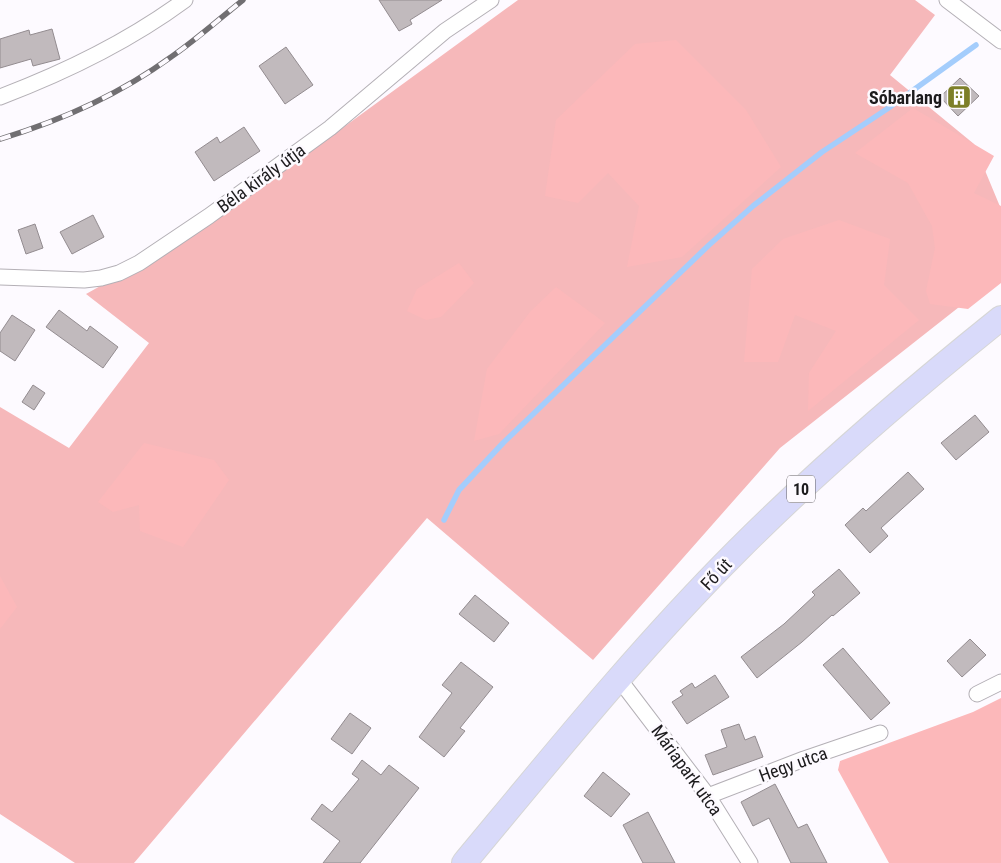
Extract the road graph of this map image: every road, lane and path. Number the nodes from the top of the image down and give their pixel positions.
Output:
1 (184, 0) edge
2 (491, 0) edge
3 (947, 0) edge
4 (1001, 41) edge
5 (0, 97) edge
6 (0, 277) edge
7 (1001, 318) edge
8 (619, 679) junction
9 (1001, 682) edge
10 (977, 694) dead end
11 (880, 733) dead end
12 (708, 796) junction
13 (464, 863) edge
14 (750, 863) edge

1 - 5 street
2 - 6 street, Béla király útja
3 - 4 street
7 - 8 main road, Fő út / 10
8 - 12 street, Máriapark utca
8 - 13 main road, Fő út / 10
9 - 10 street
11 - 12 street, Hegy utca
12 - 14 street, Máriapark utca

